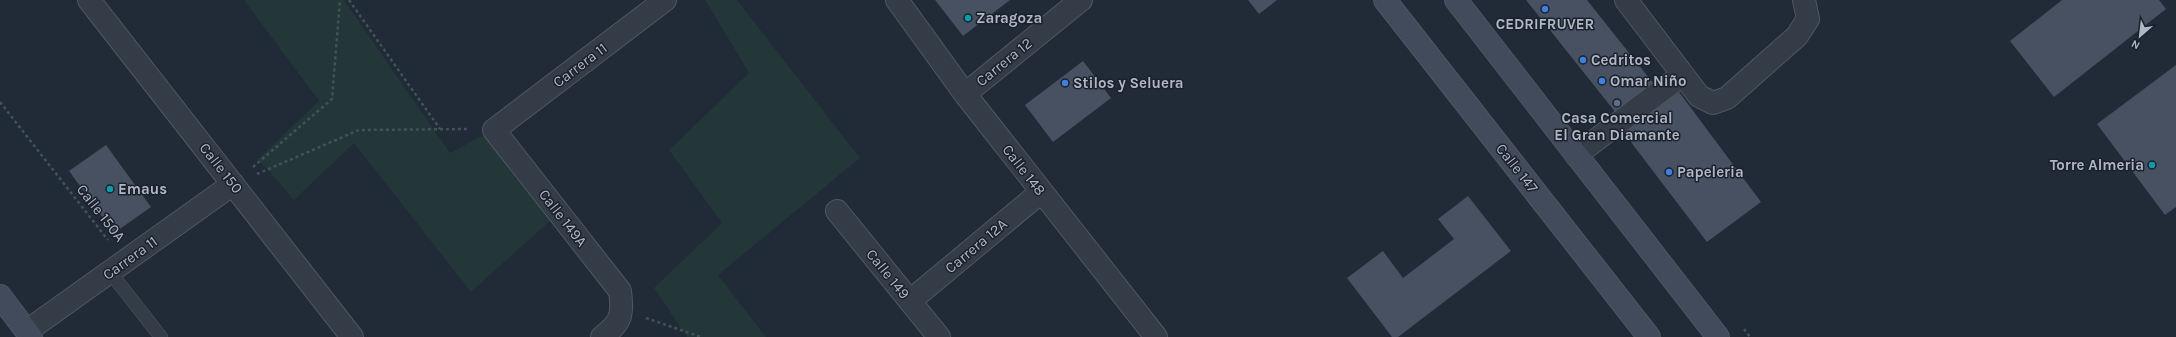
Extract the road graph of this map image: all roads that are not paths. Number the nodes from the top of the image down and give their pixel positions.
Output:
1 (89, 0) edge
2 (665, 0) edge
3 (897, 0) edge
4 (1081, 0) edge
5 (1385, 0) edge
6 (1456, 0) edge
7 (1626, 0) edge
8 (1804, 0) edge
9 (1682, 75) junction
10 (965, 94) junction
11 (494, 130) joint
12 (1576, 155) junction
13 (233, 184) junction
14 (1041, 192) junction
15 (837, 211) dead end
16 (118, 267) junction
17 (0, 296) edge
18 (910, 301) junction
19 (29, 334) edge
20 (161, 337) edge
21 (352, 337) edge
22 (602, 337) edge
23 (939, 337) edge
24 (1156, 337) edge
25 (1649, 337) edge
26 (1718, 337) edge

1 - 13 street, Calle 150
2 - 11 street, Carrera 11
3 - 10 street, Calle 148
4 - 10 street, Carrera 12
5 - 25 main road, Calle 147
6 - 12 main road
7 - 9 street
8 - 9 street
9 - 12 street
10 - 14 street, Calle 148
11 - 22 street, Calle 149A
12 - 26 main road
13 - 16 street, Carrera 11
13 - 21 street, Calle 150
14 - 18 street, Carrera 12A
14 - 24 street, Calle 148
15 - 18 street, Calle 149
16 - 19 street, Carrera 11
16 - 20 lane
17 - 19 main road
18 - 23 street, Calle 149

